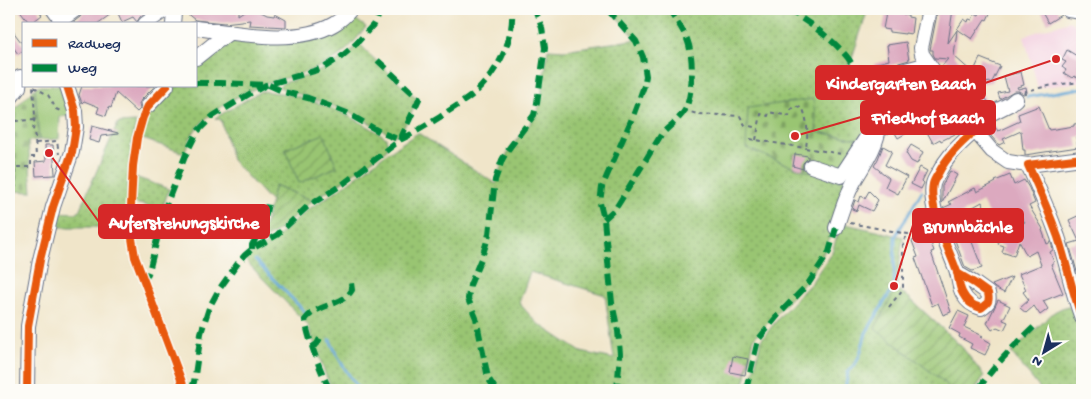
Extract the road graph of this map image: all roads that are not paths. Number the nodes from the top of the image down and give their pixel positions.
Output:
1 (53, 9) edge
2 (166, 9) edge
3 (176, 9) edge
4 (352, 9) edge
5 (929, 9) edge
6 (75, 10) dead end
7 (1068, 10) dead end
8 (1082, 12) edge
9 (148, 22) edge
10 (173, 22) edge
11 (198, 28) edge
12 (230, 32) junction
13 (198, 56) edge
14 (928, 64) junction
15 (18, 76) edge
16 (68, 88) edge
17 (165, 88) edge
18 (1016, 99) road end
19 (9, 100) edge
20 (148, 106) dead end
21 (879, 126) junction
22 (973, 127) junction
23 (1082, 158) edge
24 (811, 166) dead end
25 (1028, 166) junction
26 (837, 224) road end
27 (957, 273) dead end
28 (1081, 311) edge
29 (27, 390) edge

1 - 6 street
2 - 9 street
3 - 10 street
4 - 12 street
5 - 14 street
7 - 8 street
11 - 12 street
12 - 13 street
14 - 21 street
14 - 22 street
15 - 19 street
16 - 29 street
17 - 20 street
18 - 22 street
21 - 24 street
21 - 26 street
22 - 25 street
22 - 27 street
23 - 25 street
25 - 28 street

